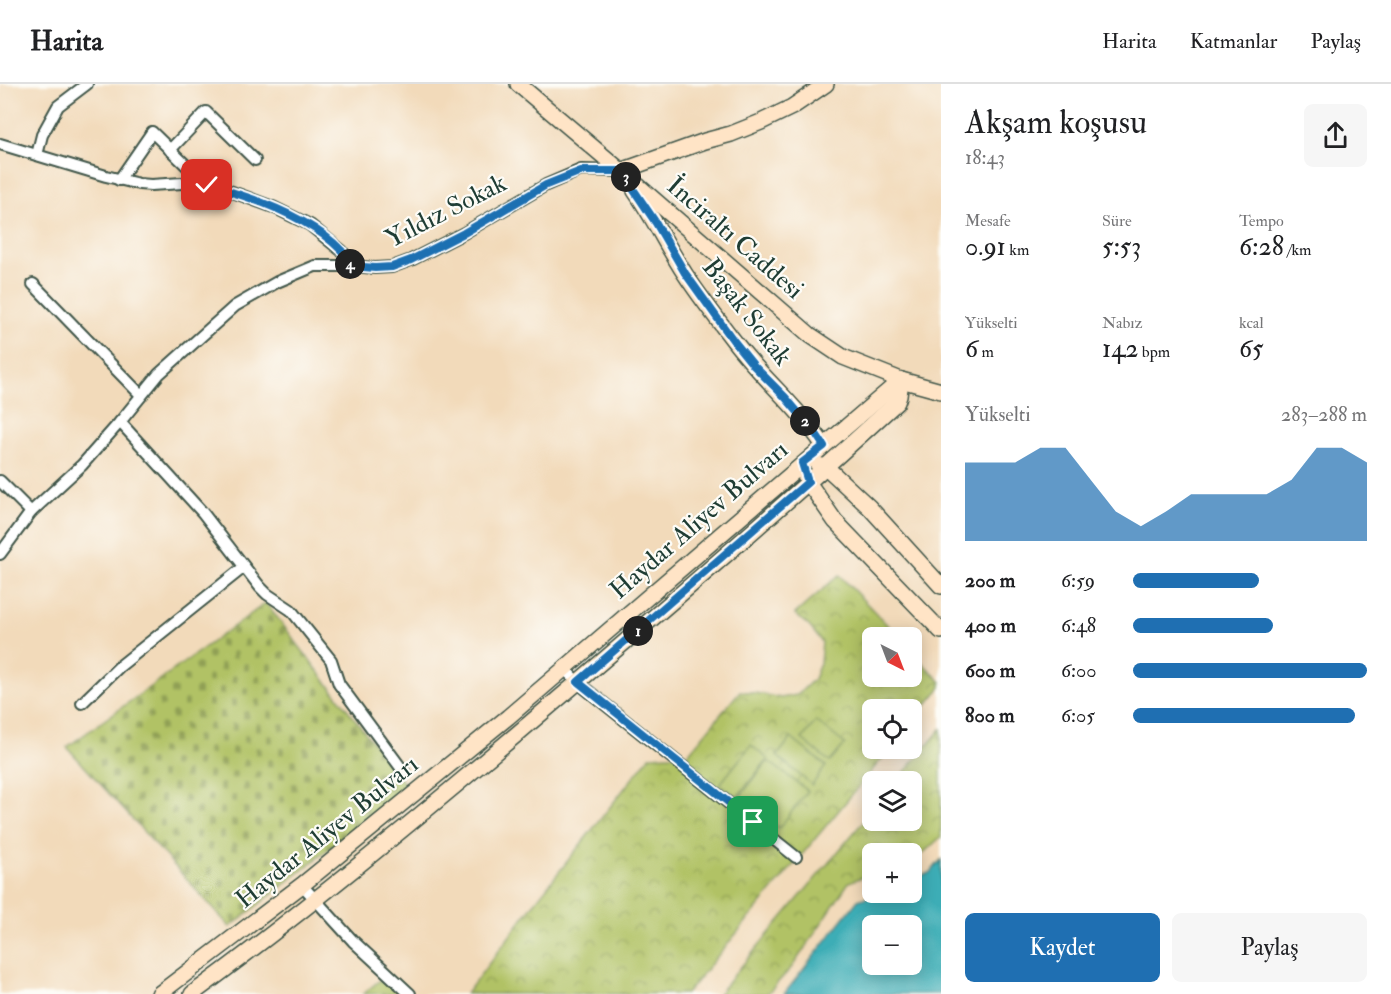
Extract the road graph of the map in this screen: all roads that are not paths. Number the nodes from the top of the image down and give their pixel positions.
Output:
1 (87, 84) edge
2 (518, 84) edge
3 (825, 84) edge
4 (0, 144) edge
5 (170, 150) junction
6 (37, 155) junction
7 (255, 160) dead end
8 (621, 171) junction
9 (119, 180) junction
10 (198, 182) junction
11 (352, 266) junction
12 (33, 284) dead end
13 (901, 380) junction
14 (941, 391) edge
15 (141, 395) junction
16 (120, 422) junction
17 (824, 446) junction
18 (802, 463) junction
19 (826, 467) junction
20 (0, 481) edge
21 (808, 482) junction
22 (31, 513) junction
23 (0, 554) edge
24 (244, 567) junction
25 (941, 586) edge
26 (651, 594) junction
27 (664, 608) junction
28 (941, 631) edge
29 (564, 668) junction
30 (578, 682) junction
31 (82, 703) dead end
32 (405, 772) dead end
33 (796, 857) dead end
34 (302, 885) junction
35 (315, 900) junction
36 (159, 994) edge
37 (192, 994) edge
38 (410, 994) edge

1 - 6 street
2 - 8 main road, İnciraltı Caddesi
3 - 8 main road, Yıldız Sokak
4 - 6 street
5 - 7 street
5 - 9 street
5 - 10 street
6 - 9 street
8 - 11 street, Yıldız Sokak
8 - 13 main road, İnciraltı Caddesi
8 - 17 main road, Başak Sokak
9 - 10 street
10 - 11 street
11 - 15 street, Yıldız Sokak
12 - 15 street
13 - 14 main road, İnciraltı Caddesi
13 - 17 main road, Haydar Aliyev Bulvarı
13 - 19 main road, Haydar Aliyev Bulvarı
15 - 16 street, Yıldız Sokak
16 - 22 street, Yıldız Sokak
16 - 24 street
17 - 18 main road, Haydar Aliyev Bulvarı
18 - 19 main road
18 - 21 main road
18 - 26 main road, Haydar Aliyev Bulvarı
19 - 21 main road, Haydar Aliyev Bulvarı
19 - 25 main road
20 - 22 street
21 - 27 main road, Haydar Aliyev Bulvarı
21 - 28 main road
22 - 23 street, Yıldız Sokak
24 - 31 street
24 - 32 street
26 - 27 street
26 - 29 main road, Haydar Aliyev Bulvarı
27 - 30 main road, Haydar Aliyev Bulvarı
29 - 30 street
29 - 34 main road, Haydar Aliyev Bulvarı
30 - 33 street
30 - 35 main road, Haydar Aliyev Bulvarı
34 - 35 street
34 - 36 main road, Haydar Aliyev Bulvarı
35 - 37 main road, Haydar Aliyev Bulvarı
35 - 38 street

